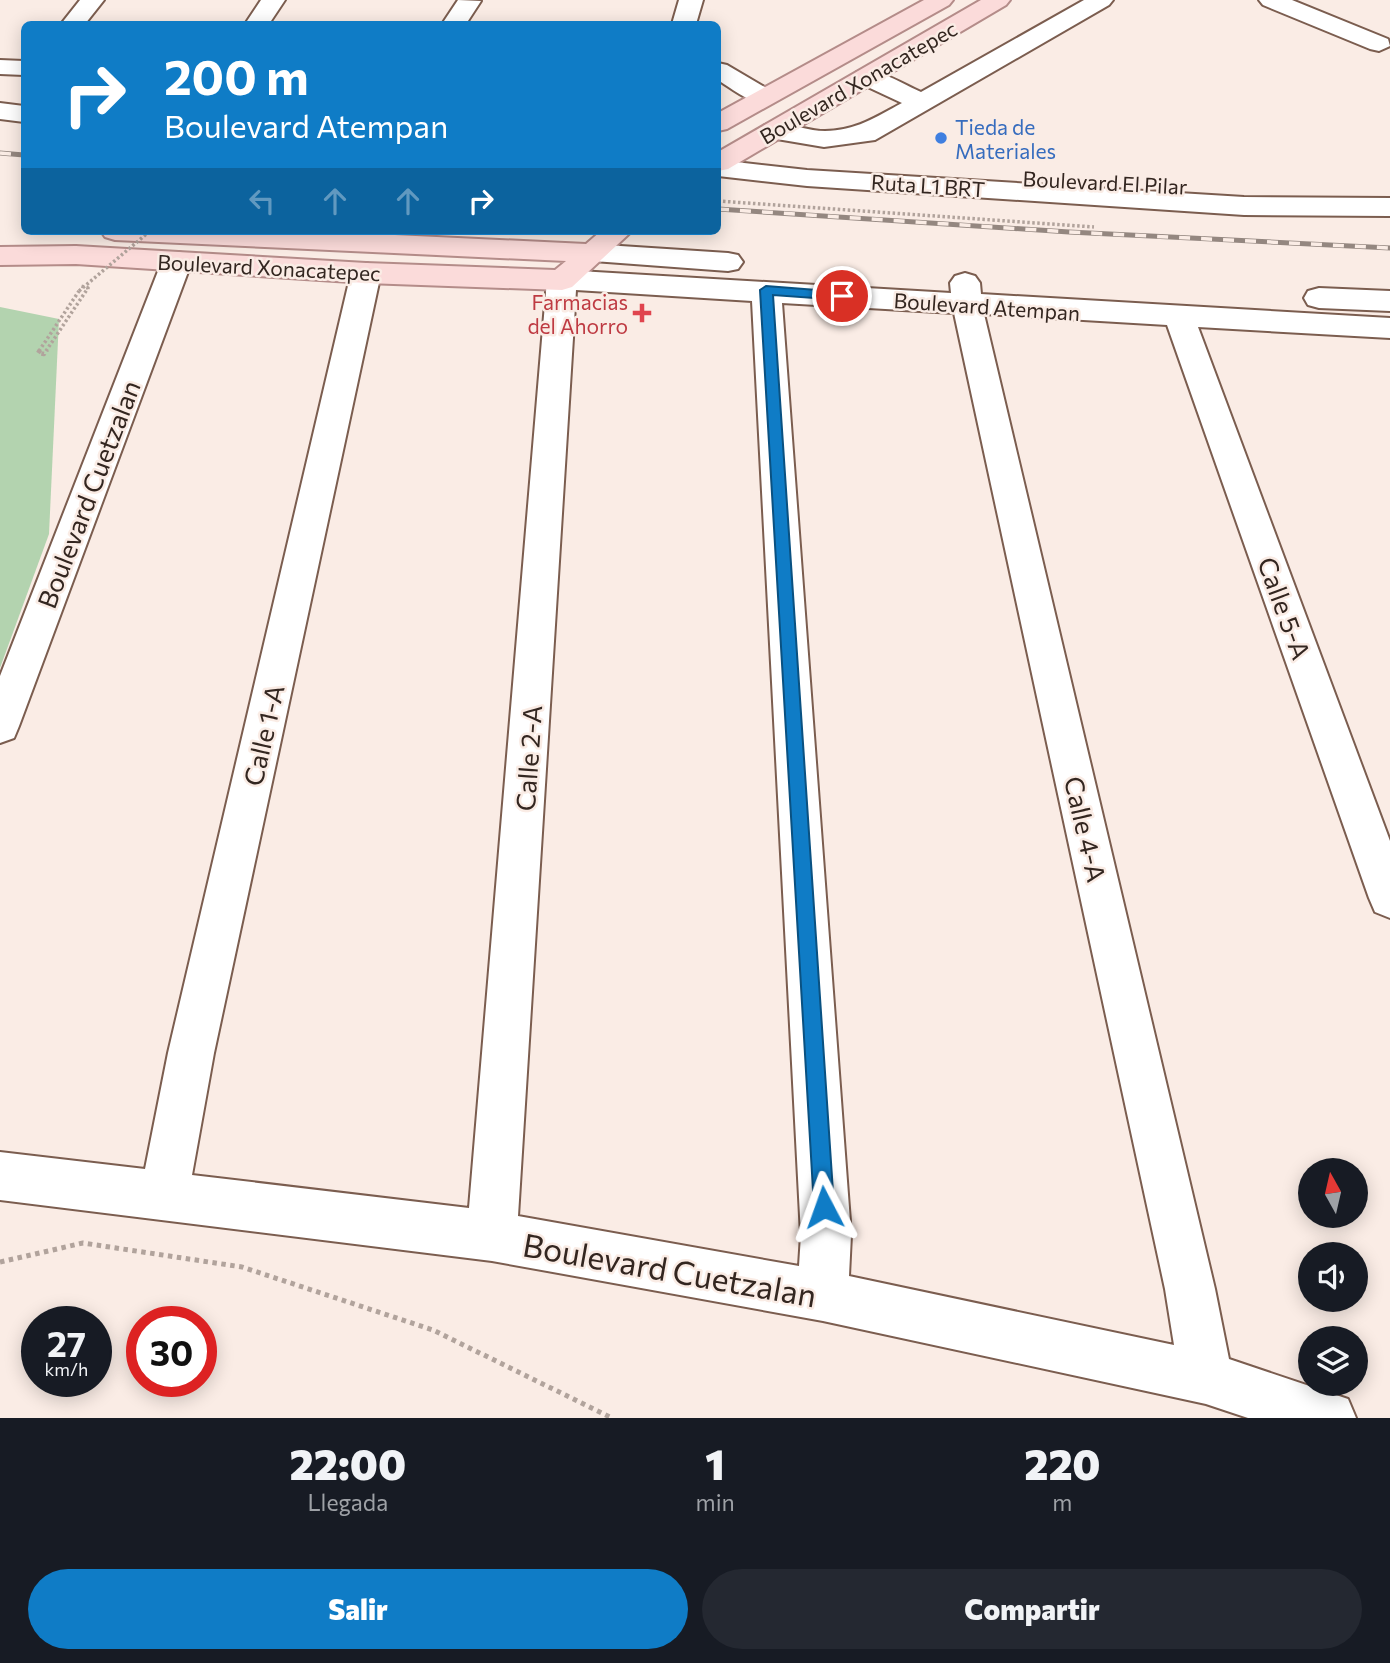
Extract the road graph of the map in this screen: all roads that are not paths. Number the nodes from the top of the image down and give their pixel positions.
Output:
1 (92, 0) edge
2 (273, 0) edge
3 (691, 0) edge
4 (941, 0) edge
5 (998, 0) edge
6 (1048, 0) edge
7 (1101, 0) edge
8 (1271, 0) edge
9 (469, 1) edge
10 (1077, 13) junction
11 (75, 21) edge
12 (259, 21) edge
13 (456, 21) edge
14 (685, 21) edge
15 (1380, 44) dead end
16 (0, 66) edge
17 (721, 72) edge
18 (866, 77) junction
19 (18, 93) edge
20 (764, 97) junction
21 (921, 102) junction
22 (0, 111) edge
23 (721, 119) edge
24 (774, 131) junction
25 (724, 161) edge
26 (721, 180) edge
27 (1390, 190) edge
28 (1390, 207) edge
29 (1390, 215) edge
30 (21, 229) edge
31 (0, 231) edge
32 (193, 235) edge
33 (548, 235) edge
34 (613, 235) edge
35 (527, 251) junction
36 (590, 253) junction
37 (0, 256) edge
38 (177, 261) junction
39 (366, 274) junction
40 (501, 277) junction
41 (562, 280) junction
42 (766, 290) junction
43 (966, 293) junction
44 (1388, 313) edge
45 (1180, 317) junction
46 (0, 726) edge
47 (1390, 898) edge
48 (0, 1175) edge
49 (164, 1197) junction
50 (492, 1236) junction
51 (823, 1296) junction
52 (1206, 1378) junction
53 (1329, 1418) edge

1 - 11 street
2 - 12 street
3 - 14 street
4 - 20 main road, Boulevard Xonacatepec
5 - 18 main road, Boulevard Xonacatepec
6 - 10 street
7 - 10 street
8 - 15 street
9 - 13 street
10 - 21 street
16 - 19 street
17 - 20 street
18 - 21 street
18 - 24 main road, Boulevard Xonacatepec
19 - 22 street
20 - 23 main road, Boulevard Xonacatepec
21 - 24 street
24 - 25 main road, Boulevard Xonacatepec
25 - 27 street, Boulevard El Pilar
25 - 28 street, Ruta L1 BRT
26 - 29 street, Ruta L1 BRT
30 - 31 main road
32 - 35 main road, Boulevard Xonacatepec
33 - 35 main road
34 - 36 main road
35 - 36 main road, Boulevard Atempan
35 - 40 main road
36 - 41 main road
36 - 43 street, Boulevard Atempan
37 - 38 main road, Boulevard Xonacatepec
38 - 39 main road, Boulevard Xonacatepec
38 - 46 street, Boulevard Cuetzalan
39 - 40 main road, Boulevard Xonacatepec
39 - 49 street, Calle 1-A
40 - 41 main road, Boulevard Atempan
41 - 42 street, Boulevard Atempan
41 - 50 street, Calle 2-A
42 - 43 street, Boulevard Atempan
42 - 51 street
43 - 44 street, Boulevard Atempan
43 - 45 street, Boulevard Atempan
43 - 52 street, Calle 4-A
44 - 45 street, Boulevard Atempan
45 - 47 street, Calle 5-A
48 - 49 street, Boulevard Cuetzalan
49 - 50 street, Boulevard Cuetzalan
50 - 51 street, Boulevard Cuetzalan
51 - 52 street, Boulevard Cuetzalan
52 - 53 street, Boulevard Cuetzalan

